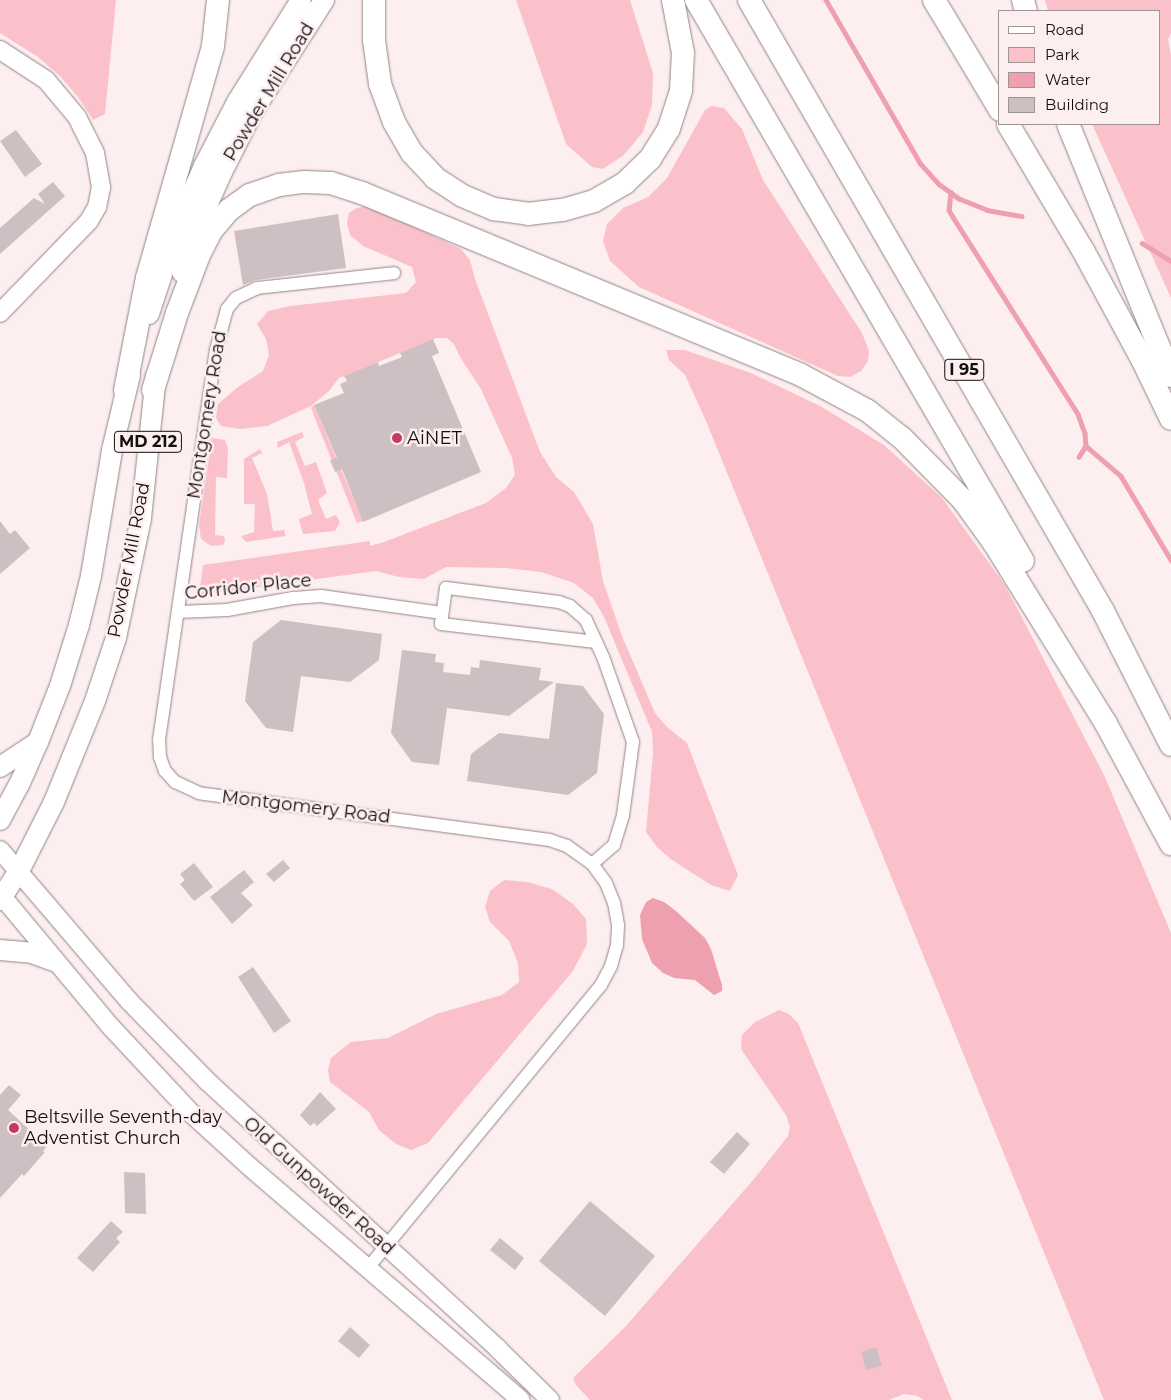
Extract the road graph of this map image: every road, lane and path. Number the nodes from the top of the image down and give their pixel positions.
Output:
1 (218, 0) edge
2 (301, 0) edge
3 (324, 0) edge
4 (374, 0) edge
5 (673, 0) edge
6 (696, 0) edge
7 (749, 0) edge
8 (934, 0) edge
9 (0, 50) edge
10 (998, 107) edge
11 (1009, 125) edge
12 (1068, 125) edge
13 (394, 273) dead end
14 (0, 314) edge
15 (1171, 376) edge
16 (125, 390) junction
17 (153, 390) junction
18 (1171, 419) edge
19 (178, 612) junction
20 (442, 613) junction
21 (596, 642) junction
22 (38, 742) junction
23 (1171, 745) edge
24 (0, 767) edge
25 (0, 820) edge
26 (1171, 833) edge
27 (1171, 844) edge
28 (0, 850) edge
29 (592, 864) junction
30 (19, 871) junction
31 (1, 897) edge
32 (0, 950) edge
33 (54, 961) junction
34 (386, 1246) junction
35 (367, 1269) junction
36 (521, 1400) edge
37 (550, 1400) edge

1 - 16 highway
2 - 16 main road, Powder Mill Road / MD 212
3 - 17 main road, Powder Mill Road / MD 212
4 - 5 highway
6 - 26 highway
7 - 23 highway, I 95
8 - 10 highway
9 - 14 main road
11 - 18 highway
12 - 15 highway
13 - 19 street, Montgomery Road
16 - 22 main road, Powder Mill Road / MD 212
17 - 27 highway
17 - 30 main road, Powder Mill Road / MD 212
19 - 20 street, Corridor Place
19 - 29 street, Montgomery Road
20 - 21 street
20 - 21 street
21 - 29 street
22 - 24 main road
22 - 25 main road, Powder Mill Road / MD 212
28 - 30 main road
29 - 34 street, Montgomery Road
30 - 31 main road, Powder Mill Road / MD 212
30 - 34 main road, Old Gunpowder Road
31 - 33 main road, Old Gunpowder Road
32 - 33 main road
33 - 35 main road, Old Gunpowder Road
34 - 35 street, Montgomery Road
34 - 37 main road, Old Gunpowder Road
35 - 36 main road, Old Gunpowder Road

